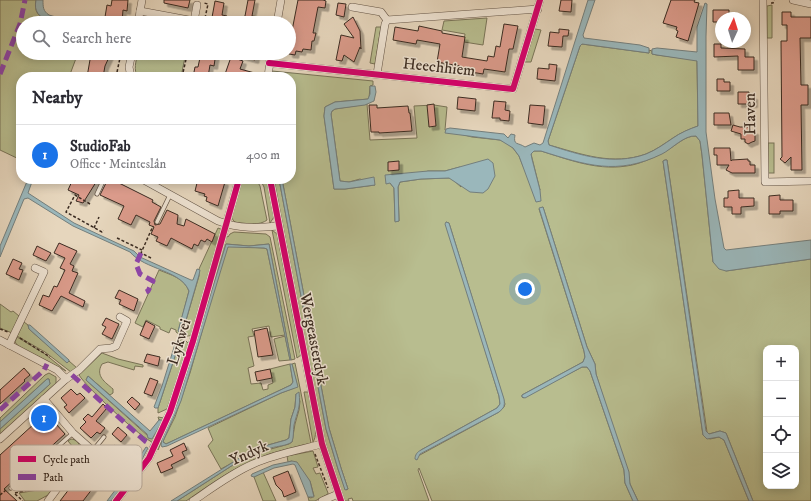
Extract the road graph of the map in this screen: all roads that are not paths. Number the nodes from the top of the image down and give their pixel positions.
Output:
1 (142, 0) edge
2 (281, 0) edge
3 (540, 0) edge
4 (763, 0) edge
5 (793, 0) edge
6 (811, 4) edge
7 (197, 5) dead end
8 (352, 7) dead end
9 (538, 9) junction
10 (140, 11) junction
11 (139, 16) edge
12 (167, 16) edge
13 (195, 16) edge
14 (278, 16) edge
15 (387, 20) junction
16 (130, 60) edge
17 (270, 60) edge
18 (269, 63) junction
19 (130, 72) edge
20 (268, 72) edge
21 (376, 74) junction
22 (811, 181) edge
23 (102, 184) edge
24 (157, 184) edge
25 (238, 184) edge
26 (271, 184) edge
27 (97, 194) dead end
28 (170, 195) junction
29 (157, 222) road end
30 (227, 224) junction
31 (279, 226) junction
32 (35, 268) dead end
33 (120, 317) dead end
34 (0, 340) edge
35 (9, 345) junction
36 (66, 379) junction
37 (44, 399) junction
38 (73, 433) junction
39 (104, 437) dead end
40 (0, 439) edge
41 (322, 444) junction
42 (59, 445) edge
43 (86, 445) edge
44 (97, 445) edge
45 (142, 467) edge
46 (55, 491) edge
47 (124, 491) edge
48 (335, 495) junction
49 (48, 501) edge
50 (116, 501) edge
51 (193, 501) edge
52 (322, 501) edge
53 (341, 501) edge

1 - 10 street
2 - 14 street
3 - 9 street, Heechhiem
4 - 22 street, Haven
5 - 6 street
7 - 13 street
8 - 15 street
9 - 15 street
9 - 21 street, Heechhiem
10 - 11 street
10 - 12 street
15 - 21 street
16 - 19 street
17 - 18 street
18 - 20 street
18 - 21 street, Heechhiem
23 - 27 lane
24 - 28 street
25 - 30 street, Lykwei
26 - 31 street, Wergeasterdyk
28 - 29 lane
28 - 30 street
30 - 31 street
30 - 45 street, Lykwei
31 - 41 street, Wergeasterdyk
32 - 35 street
33 - 36 street
34 - 35 street
35 - 36 street
36 - 37 street
37 - 38 street
37 - 40 street
38 - 42 lane
38 - 43 street
39 - 44 lane
41 - 48 street, Wergeasterdyk
41 - 51 street, Yndyk
46 - 49 street
47 - 50 street, Lykwei
48 - 52 street
48 - 53 street, Wergeasterdyk

